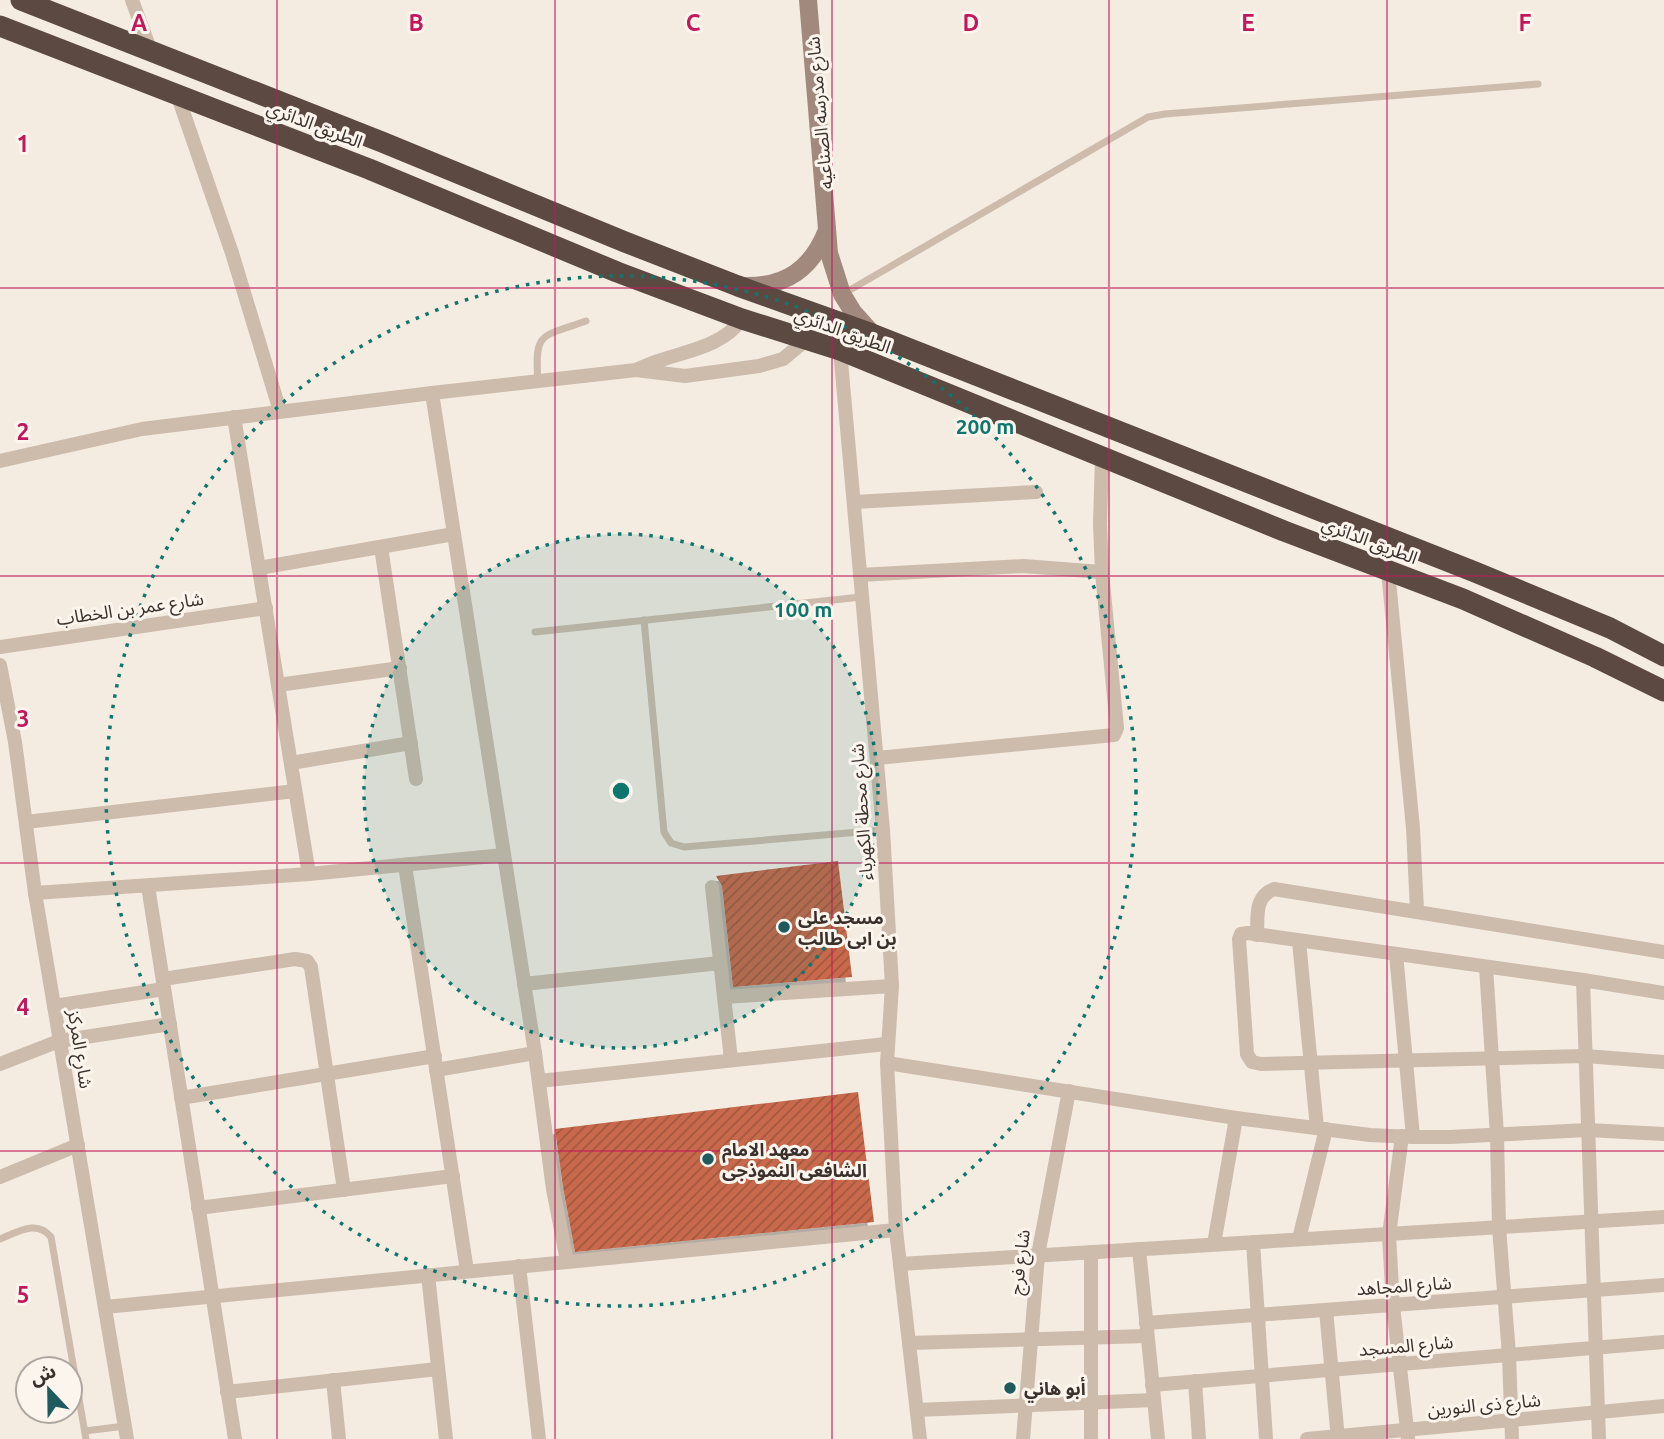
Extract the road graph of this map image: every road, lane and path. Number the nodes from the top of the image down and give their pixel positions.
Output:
1 (21, 0) edge
2 (132, 0) edge
3 (808, 0) edge
4 (0, 26) edge
5 (150, 49) junction
6 (1538, 84) dead end
7 (177, 94) junction
8 (829, 226) junction
9 (738, 286) junction
10 (842, 294) junction
11 (742, 319) junction
12 (586, 321) dead end
13 (872, 334) junction
14 (807, 339) junction
15 (840, 351) junction
16 (636, 370) junction
17 (538, 381) junction
18 (432, 393) junction
19 (280, 411) junction
20 (234, 417) junction
21 (1102, 458) junction
22 (0, 461) edge
23 (1036, 492) dead end
24 (1297, 501) junction
25 (854, 502) junction
26 (1284, 531) junction
27 (454, 534) junction
28 (381, 547) junction
29 (259, 568) junction
30 (1102, 572) junction
31 (1388, 572) junction
32 (860, 575) junction
33 (862, 597) junction
34 (265, 608) junction
35 (644, 620) junction
36 (535, 632) dead end
37 (0, 647) edge
38 (1664, 656) edge
39 (0, 665) edge
40 (400, 668) junction
41 (278, 685) junction
42 (1664, 691) edge
43 (411, 743) junction
44 (877, 758) junction
45 (291, 763) junction
46 (416, 779) dead end
47 (295, 791) junction
48 (26, 822) junction
49 (883, 830) junction
50 (504, 855) junction
51 (405, 864) junction
52 (309, 874) junction
53 (148, 886) junction
54 (712, 887) dead end
55 (35, 892) junction
56 (1417, 911) junction
57 (1257, 935) junction
58 (1299, 941) junction
59 (1664, 952) edge
60 (1396, 954) junction
61 (720, 963) junction
62 (1486, 967) junction
63 (1583, 980) junction
64 (164, 984) junction
65 (524, 984) junction
66 (892, 986) junction
67 (1664, 993) edge
68 (724, 998) junction
69 (54, 1006) junction
70 (170, 1024) junction
71 (59, 1041) junction
72 (886, 1045) junction
73 (535, 1053) junction
74 (1586, 1056) junction
75 (1492, 1058) junction
76 (731, 1060) junction
77 (1405, 1061) junction
78 (1664, 1062) edge
79 (435, 1063) junction
80 (887, 1063) junction
81 (1311, 1063) junction
82 (0, 1064) edge
83 (326, 1074) junction
84 (539, 1080) junction
85 (1069, 1091) junction
86 (181, 1098) junction
87 (1236, 1118) junction
88 (1322, 1129) junction
89 (1587, 1130) junction
90 (1664, 1133) edge
91 (1497, 1135) junction
92 (1408, 1137) junction
93 (78, 1145) junction
94 (453, 1176) junction
95 (0, 1177) edge
96 (344, 1190) junction
97 (198, 1208) junction
98 (1664, 1217) edge
99 (1591, 1221) junction
100 (1499, 1227) junction
101 (896, 1230) junction
102 (1389, 1236) junction
103 (0, 1239) edge
104 (1299, 1239) junction
105 (1253, 1242) junction
106 (1214, 1244) junction
107 (1139, 1249) junction
108 (1091, 1252) junction
109 (1038, 1255) junction
110 (567, 1261) junction
111 (900, 1264) junction
112 (519, 1266) junction
113 (467, 1271) junction
114 (428, 1275) junction
115 (1664, 1285) edge
116 (1594, 1291) junction
117 (212, 1296) junction
118 (1506, 1297) junction
119 (1393, 1306) junction
120 (105, 1307) junction
121 (1326, 1310) junction
122 (1258, 1315) junction
123 (1147, 1329) junction
124 (1091, 1337) junction
125 (1031, 1339) junction
126 (1664, 1342) edge
127 (909, 1343) junction
128 (1597, 1348) junction
129 (1509, 1355) junction
130 (1400, 1365) junction
131 (439, 1369) junction
132 (1332, 1370) junction
133 (1262, 1376) junction
134 (333, 1380) junction
135 (1195, 1381) junction
136 (227, 1392) junction
137 (1153, 1392) junction
138 (1091, 1402) junction
139 (1026, 1405) junction
140 (1664, 1406) edge
141 (917, 1410) junction
142 (1600, 1412) junction
143 (1512, 1420) junction
144 (126, 1433) edge
145 (85, 1435) edge
146 (1408, 1435) edge
147 (1338, 1438) edge
148 (235, 1439) edge
149 (339, 1439) edge
150 (446, 1439) edge
151 (539, 1439) edge
152 (920, 1439) edge
153 (1023, 1439) edge
154 (1091, 1439) edge
155 (1158, 1439) edge
156 (1199, 1439) edge
157 (1266, 1439) edge
158 (1307, 1439) edge
159 (1512, 1439) edge
160 (1599, 1439) edge

1 - 5 highway, الطريق الدائري
2 - 5 street
3 - 8 street, شارع مدرسه الصناعيه
4 - 7 highway, الطريق الدائري
5 - 9 highway, الطريق الدائري
6 - 10 lane
7 - 11 highway, الطريق الدائري
7 - 19 street
8 - 9 street
8 - 10 street, شارع مدرسه الصناعيه
9 - 13 highway, الطريق الدائري
10 - 13 street, شارع مدرسه الصناعيه
11 - 14 highway, الطريق الدائري
11 - 16 street
12 - 17 lane
13 - 24 highway, الطريق الدائري
14 - 15 highway, الطريق الدائري
14 - 16 street
15 - 21 highway, الطريق الدائري
15 - 25 street, شارع محطة الكهرباء
16 - 17 street
17 - 18 street
18 - 19 street
18 - 27 street
19 - 20 street
20 - 22 street
20 - 29 street
21 - 26 highway, الطريق الدائري
21 - 30 street
23 - 25 street
24 - 26 highway
24 - 38 highway, الطريق الدائري
25 - 32 street, شارع محطة الكهرباء
26 - 31 highway, الطريق الدائري
27 - 28 street
27 - 50 street
28 - 29 street
28 - 40 street
29 - 34 street
30 - 32 street
30 - 44 street
31 - 42 highway, الطريق الدائري
31 - 56 street
32 - 33 street, شارع محطة الكهرباء
33 - 35 lane
33 - 44 street, شارع محطة الكهرباء
34 - 37 street, شارع عمر بن الخطاب
34 - 41 street
35 - 36 lane
35 - 49 lane
39 - 48 street, شارع المركز
40 - 41 street
40 - 43 street
41 - 45 street
43 - 45 street
43 - 46 street
44 - 49 street, شارع محطة الكهرباء
45 - 47 street
47 - 48 street
47 - 52 street
48 - 55 street, شارع المركز
49 - 66 street, شارع محطة الكهرباء
50 - 51 street
50 - 65 street
51 - 52 street
51 - 79 street
52 - 53 street
53 - 55 street
53 - 64 street
54 - 61 street
55 - 69 street, شارع المركز
56 - 57 street
56 - 59 street
57 - 58 street
57 - 81 street
58 - 60 street
58 - 81 street
60 - 62 street
60 - 77 street
61 - 65 street
61 - 68 street
62 - 63 street
62 - 75 street
63 - 67 street
63 - 74 street
64 - 69 street
64 - 70 street
64 - 83 street
65 - 73 street
66 - 68 street
66 - 72 street, شارع محطة الكهرباء
68 - 76 street
69 - 71 street, شارع المركز
70 - 71 street
70 - 86 street
71 - 82 street
71 - 93 street, شارع المركز
72 - 76 street
72 - 80 street, شارع محطة الكهرباء
73 - 79 street
73 - 84 street
74 - 75 street
74 - 78 street
74 - 89 street
75 - 77 street
75 - 91 street
76 - 84 street
77 - 81 street
77 - 92 street
79 - 83 street
79 - 94 street
80 - 85 street
80 - 101 street, شارع محطة الكهرباء
81 - 88 street
83 - 86 street
83 - 96 street
84 - 110 street
85 - 87 street
85 - 109 street, شارع فرج
86 - 97 street
87 - 88 street
87 - 106 street
88 - 92 street
88 - 104 street
89 - 90 street
89 - 91 street
89 - 99 street
91 - 92 street
91 - 100 street
92 - 102 street
93 - 95 street
93 - 120 street, شارع المركز
94 - 96 street
94 - 113 street
96 - 97 street
97 - 117 street
98 - 99 street
99 - 100 street
99 - 116 street
100 - 102 street
100 - 118 street
101 - 110 street
101 - 111 street, شارع محطة الكهرباء
102 - 104 street
102 - 119 street
103 - 145 lane
104 - 105 street
105 - 106 street
105 - 122 street
106 - 107 street
107 - 108 street
107 - 123 street
108 - 109 street
108 - 124 street
109 - 111 street
109 - 125 street, شارع فرج
110 - 112 street
111 - 127 street, شارع محطة الكهرباء
112 - 113 street
112 - 151 street
113 - 114 street
114 - 117 street
114 - 131 street
115 - 116 street, شارع المجاهد
116 - 118 street, شارع المجاهد
116 - 128 street
117 - 120 street
117 - 136 street
118 - 119 street, شارع المجاهد
118 - 129 street
119 - 121 street, شارع المجاهد
119 - 130 street
120 - 144 street, شارع المركز
121 - 122 street, شارع المجاهد
121 - 132 street
122 - 123 street, شارع المجاهد
122 - 133 street
123 - 124 street, شارع المجاهد
123 - 137 street
124 - 125 street, شارع المجاهد
124 - 138 street
125 - 127 street, شارع المجاهد
125 - 139 street, شارع فرج
126 - 128 street, شارع المسجد
127 - 141 street, شارع محطة الكهرباء
128 - 129 street, شارع المسجد
128 - 142 street
129 - 130 street, شارع المسجد
129 - 143 street
130 - 132 street, شارع المسجد
130 - 146 street
131 - 134 street
131 - 150 street
132 - 133 street, شارع المسجد
132 - 147 street
133 - 135 street, شارع المسجد
133 - 157 street
134 - 136 street
134 - 149 street
135 - 137 street, شارع المسجد
135 - 156 street
136 - 148 street
137 - 138 street, شارع المسجد
137 - 155 street
138 - 139 street, شارع المسجد
138 - 154 street
139 - 141 street, شارع المسجد
139 - 153 street, شارع فرج
140 - 142 street, شارع ذى النورين
141 - 152 street, شارع محطة الكهرباء
142 - 143 street, شارع ذى النورين
142 - 160 street
143 - 146 street, شارع ذى النورين
143 - 159 street
144 - 145 lane
146 - 147 street, شارع ذى النورين
147 - 158 street, شارع ذى النورين

